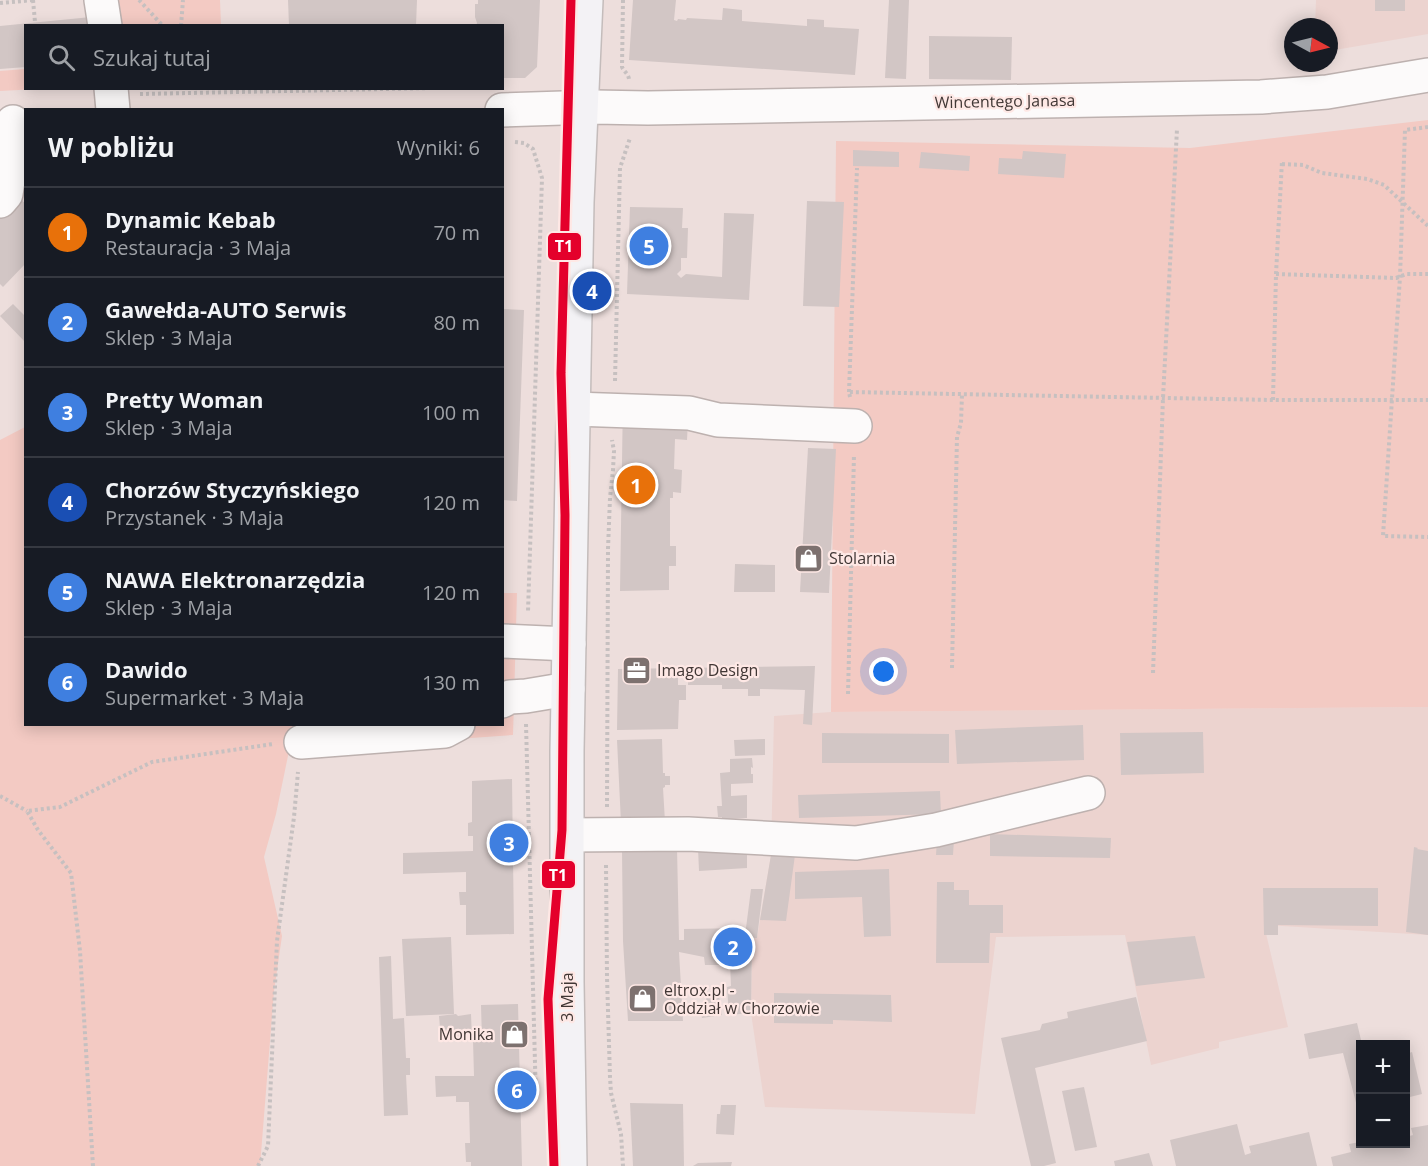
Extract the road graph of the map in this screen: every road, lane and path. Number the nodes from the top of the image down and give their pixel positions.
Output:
1 (34, 0) edge
2 (101, 0) edge
3 (140, 0) edge
4 (183, 0) edge
5 (586, 0) edge
6 (623, 0) edge
7 (0, 3) edge
8 (35, 22) dead end
9 (105, 24) edge
10 (161, 24) edge
11 (181, 24) edge
12 (1428, 75) edge
13 (630, 83) dead end
14 (210, 90) edge
15 (119, 97) edge
16 (581, 108) junction
17 (504, 110) edge
18 (13, 122) edge
19 (1428, 127) edge
20 (1176, 131) dead end
21 (632, 133) dead end
22 (513, 141) dead end
23 (856, 168) dead end
24 (542, 178) dead end
25 (0, 201) edge
26 (1403, 203) junction
27 (1428, 226) edge
28 (1276, 274) junction
29 (1428, 274) edge
30 (1400, 277) junction
31 (614, 387) dead end
32 (849, 392) junction
33 (962, 394) junction
34 (1163, 398) junction
35 (1274, 400) junction
36 (1391, 400) junction
37 (1428, 400) edge
38 (574, 409) junction
39 (855, 426) junction
40 (612, 433) dead end
41 (1428, 537) edge
42 (504, 641) edge
43 (569, 644) junction
44 (952, 668) dead end
45 (1153, 674) dead end
46 (568, 689) junction
47 (848, 694) dead end
48 (504, 700) edge
49 (454, 726) edge
50 (301, 742) junction
51 (1088, 793) dead end
52 (0, 796) edge
53 (27, 811) junction
54 (606, 816) dead end
55 (568, 835) junction
56 (606, 856) dead end
57 (93, 1166) edge
58 (258, 1166) edge
59 (570, 1166) edge
60 (623, 1166) edge

1 - 7 path
1 - 8 path
2 - 9 street
3 - 10 path
4 - 11 path
5 - 16 main road, 3 Maja
6 - 13 path
12 - 16 street, Wincentego Janasa
14 - 15 path
16 - 17 street, Wincentego Janasa
16 - 38 main road, 3 Maja
18 - 25 street
19 - 26 path
20 - 34 path
21 - 31 path
22 - 24 path
23 - 32 path
26 - 27 path
26 - 28 path
26 - 30 path
28 - 30 path
28 - 35 path
29 - 30 path
30 - 36 path
32 - 33 path
32 - 39 path
33 - 34 path
33 - 44 path
34 - 35 path
34 - 45 path
35 - 36 path
36 - 37 path
36 - 41 path
38 - 39 street
38 - 43 main road, 3 Maja
39 - 47 path
40 - 54 path
42 - 43 street
43 - 46 main road, 3 Maja
46 - 48 street
46 - 55 main road, 3 Maja
49 - 50 street
50 - 53 path
50 - 58 path
51 - 55 street
52 - 53 path
53 - 57 path
55 - 59 main road, 3 Maja
56 - 60 path

